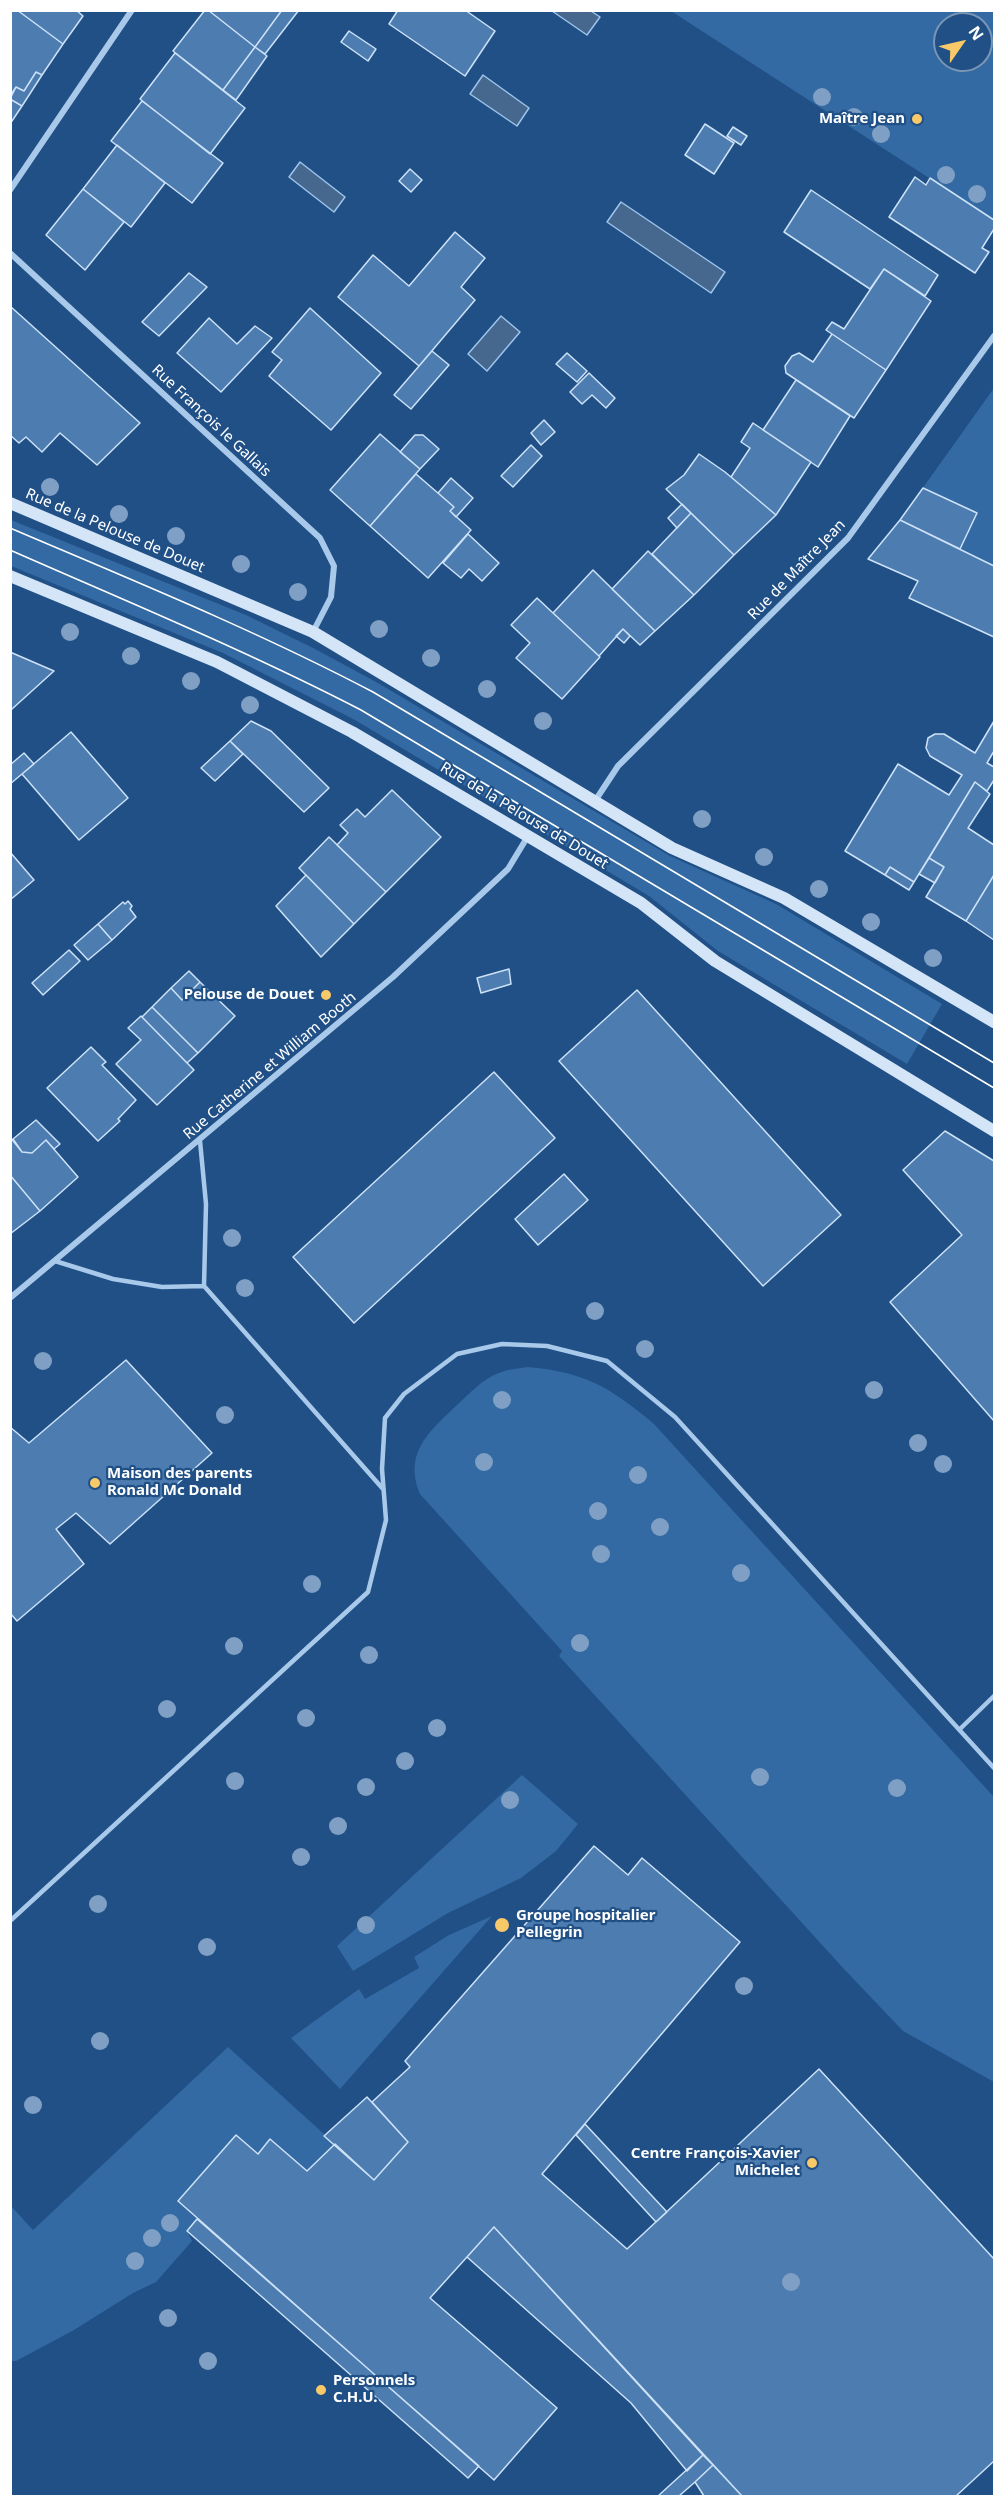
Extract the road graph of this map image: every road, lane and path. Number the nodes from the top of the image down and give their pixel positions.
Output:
1 (132, 10) edge
2 (10, 190) edge
3 (10, 253) edge
4 (994, 336) edge
5 (10, 503) edge
6 (10, 576) edge
7 (313, 632) junction
8 (595, 801) junction
9 (529, 835) junction
10 (994, 1022) edge
11 (994, 1131) edge
12 (200, 1141) junction
13 (55, 1261) junction
14 (204, 1286) junction
15 (10, 1298) edge
16 (383, 1489) junction
17 (994, 1696) edge
18 (960, 1729) junction
19 (994, 1768) edge
20 (10, 1921) edge

1 - 2 street
3 - 7 street, Rue François le Gallais
4 - 8 street, Rue de Maître Jean
5 - 7 main road, Rue de la Pelouse de Douet
6 - 9 main road, Rue de la Pelouse de Douet
7 - 8 main road, Rue de la Pelouse de Douet
8 - 10 main road, Rue de la Pelouse de Douet
9 - 11 main road, Rue de la Pelouse de Douet
9 - 12 street, Rue Catherine et William Booth
12 - 13 street, Rue Catherine et William Booth
12 - 14 lane
13 - 14 lane
13 - 15 street, Rue Catherine et William Booth
14 - 16 lane
16 - 18 lane
16 - 20 lane
17 - 18 lane
18 - 19 lane

